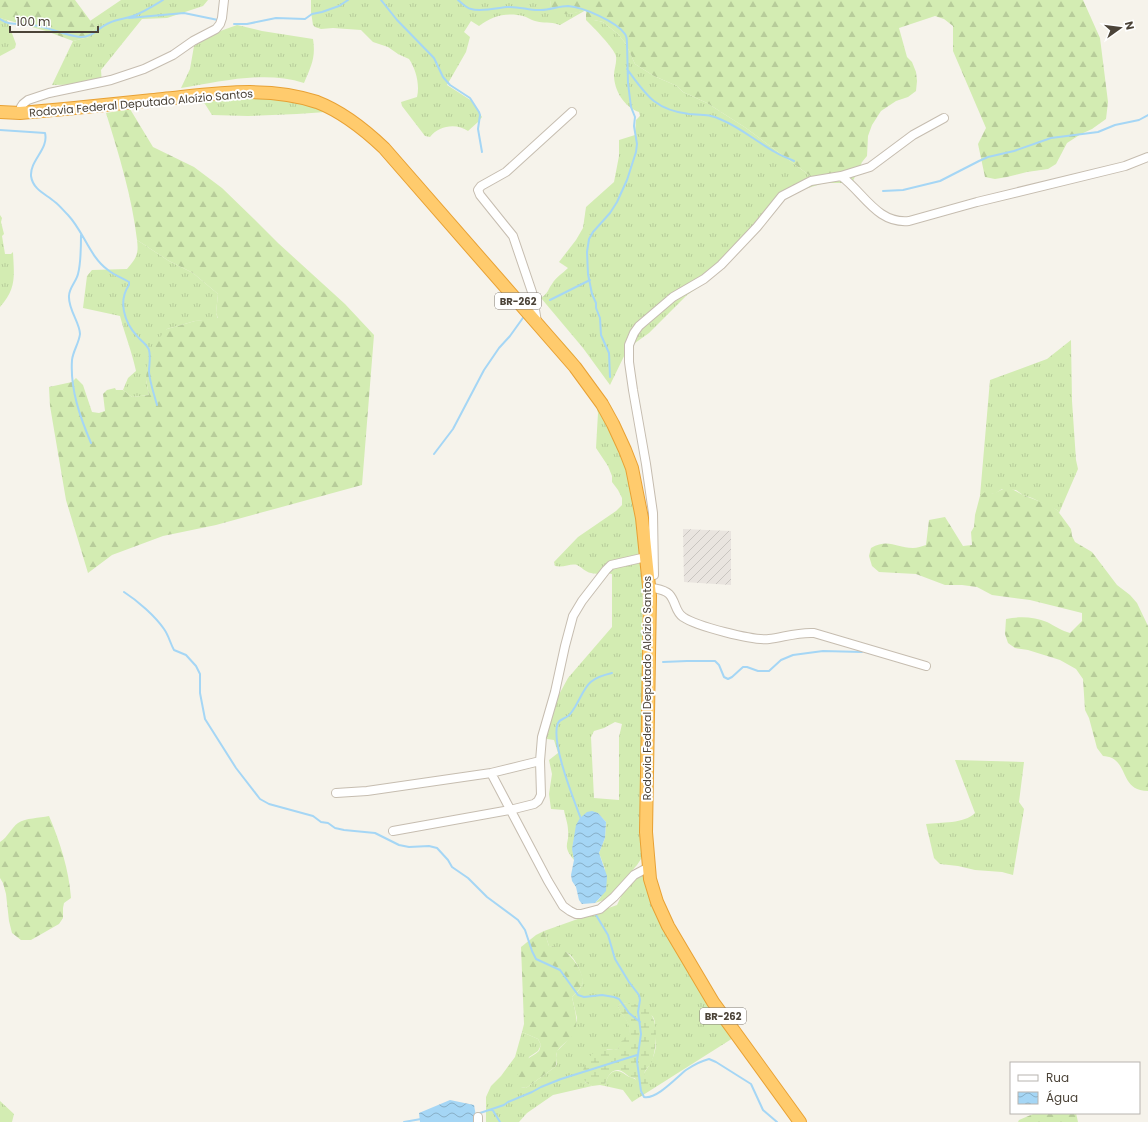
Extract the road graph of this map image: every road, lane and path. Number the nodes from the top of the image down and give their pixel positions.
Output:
1 (224, 0) edge
2 (0, 112) edge
3 (572, 112) dead end
4 (20, 113) junction
5 (944, 118) dead end
6 (1148, 157) edge
7 (841, 176) junction
8 (537, 322) junction
9 (649, 570) junction
10 (926, 666) dead end
11 (540, 761) junction
12 (490, 772) junction
13 (336, 793) dead end
14 (510, 810) junction
15 (393, 831) dead end
16 (649, 867) junction
17 (800, 1122) edge

1 - 4 street
2 - 4 highway, Rodovia Federal Deputado Aloízio Santos / BR-262
3 - 8 street
4 - 8 highway, Rodovia Federal Deputado Aloízio Santos / BR-262
5 - 7 street
6 - 7 street
7 - 9 street
8 - 9 highway, Rodovia Federal Deputado Aloízio Santos / BR-262
9 - 10 street
9 - 11 street
9 - 16 highway, Rodovia Federal Deputado Aloízio Santos / BR-262
11 - 12 street
11 - 14 street
12 - 13 street
12 - 14 street
14 - 15 street
14 - 16 street
16 - 17 highway, Rodovia Federal Deputado Aloízio Santos / BR-262

